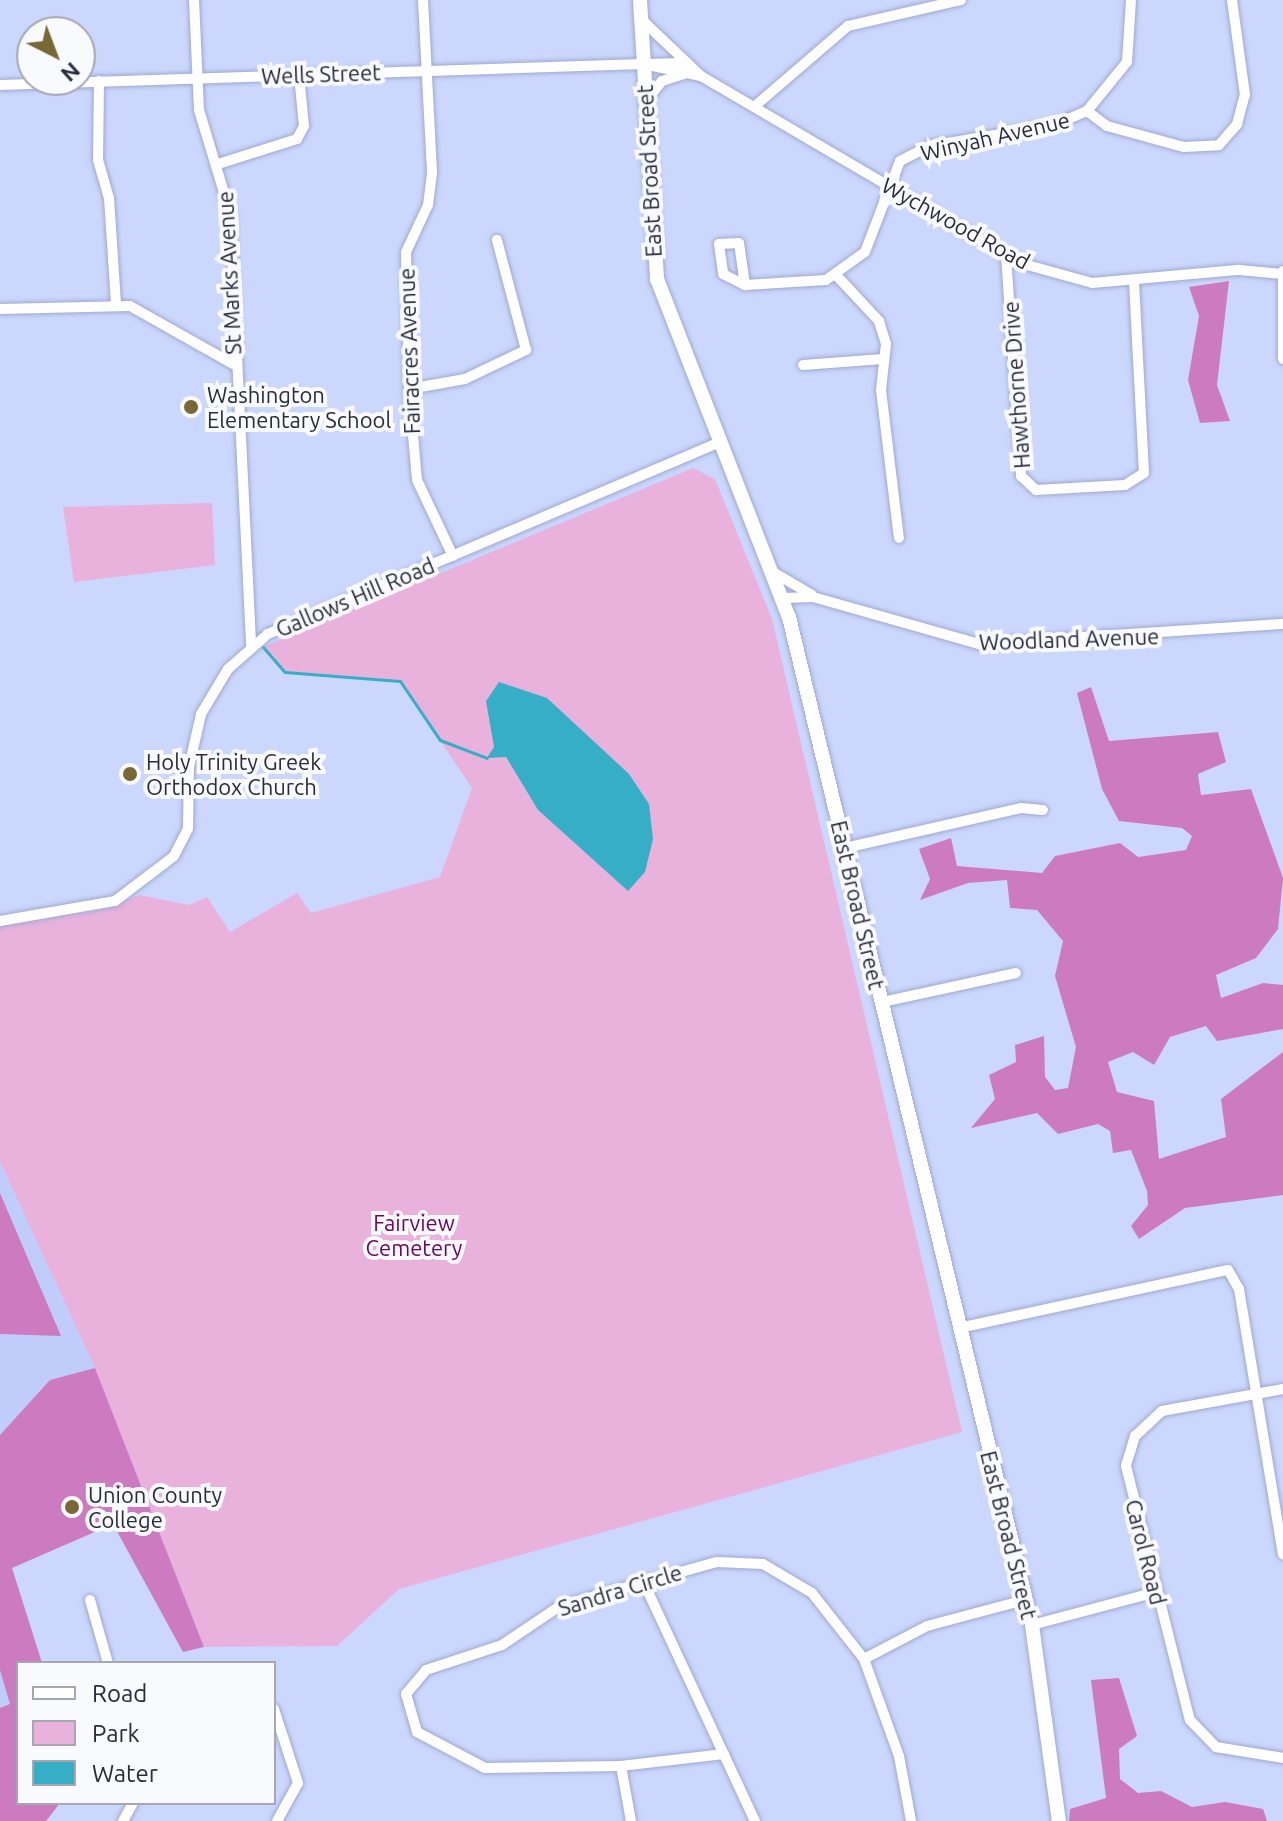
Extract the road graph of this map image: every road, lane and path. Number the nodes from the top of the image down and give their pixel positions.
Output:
1 (194, 0) edge
2 (423, 0) edge
3 (640, 0) edge
4 (961, 0) edge
5 (1131, 0) edge
6 (1232, 0) edge
7 (641, 19) junction
8 (643, 64) junction
9 (688, 69) junction
10 (426, 71) junction
11 (299, 75) junction
12 (198, 78) junction
13 (99, 81) junction
14 (0, 85) edge
15 (645, 106) junction
16 (755, 106) junction
17 (1087, 111) junction
18 (218, 164) junction
19 (889, 186) junction
20 (497, 240) dead end
21 (1006, 255) junction
22 (1283, 273) edge
23 (837, 276) junction
24 (1134, 282) junction
25 (745, 285) dead end
26 (116, 304) junction
27 (0, 309) edge
28 (883, 359) junction
29 (1283, 359) edge
30 (233, 364) junction
31 (803, 365) dead end
32 (409, 389) junction
33 (720, 442) junction
34 (899, 538) dead end
35 (453, 556) junction
36 (773, 572) junction
37 (813, 597) junction
38 (784, 598) junction
39 (1283, 624) edge
40 (251, 647) junction
41 (1043, 810) dead end
42 (845, 848) junction
43 (0, 921) edge
44 (1016, 973) dead end
45 (882, 1002) junction
46 (959, 1328) junction
47 (1283, 1389) edge
48 (1256, 1393) junction
49 (1283, 1554) edge
50 (643, 1581) junction
51 (1156, 1592) junction
52 (90, 1600) dead end
53 (1025, 1600) junction
54 (1032, 1625) junction
55 (864, 1659) junction
56 (107, 1661) edge
57 (276, 1715) edge
58 (724, 1754) junction
59 (1283, 1758) edge
60 (621, 1766) junction
61 (277, 1821) edge
62 (631, 1821) edge
63 (755, 1821) edge
64 (911, 1821) edge
65 (1059, 1821) edge

1 - 12 street, St Marks Avenue
2 - 10 street, Fairacres Avenue
3 - 7 street, East Broad Street
4 - 16 street
5 - 17 street, Winyah Avenue
6 - 17 street
7 - 8 street, East Broad Street
7 - 9 street
8 - 9 street, Wychwood Road
8 - 10 street, Wells Street
8 - 15 street, East Broad Street
9 - 15 street
9 - 16 street, Wychwood Road
10 - 11 street, Wells Street
10 - 32 street, Fairacres Avenue
11 - 12 street, Wells Street
11 - 18 street
12 - 13 street, Wells Street
12 - 18 street, St Marks Avenue
13 - 14 street, Wells Street
13 - 26 street
15 - 33 street, East Broad Street
16 - 19 street, Wychwood Road
17 - 19 street, Winyah Avenue
18 - 30 street, St Marks Avenue
19 - 21 street, Wychwood Road
19 - 23 street
20 - 32 street
21 - 24 street, Wychwood Road
21 - 24 street, Hawthorne Drive
22 - 24 street, Wychwood Road
22 - 29 street
23 - 25 street
23 - 28 street
26 - 27 street
26 - 30 street
28 - 31 street
28 - 34 street
30 - 40 street, St Marks Avenue
32 - 35 street, Fairacres Avenue
33 - 35 street, Gallows Hill Road
33 - 36 street, East Broad Street
35 - 40 street, Gallows Hill Road
36 - 37 street, Woodland Avenue
36 - 38 street, East Broad Street
37 - 38 street, Woodland Avenue
37 - 39 street, Woodland Avenue
38 - 42 street, East Broad Street
40 - 43 street, Gallows Hill Road
41 - 42 street
42 - 45 street, East Broad Street
44 - 45 street
45 - 46 street, East Broad Street
46 - 48 street
46 - 53 street, East Broad Street
47 - 48 street, Carol Road
48 - 49 street
48 - 51 street, Carol Road
50 - 55 street, Sandra Circle
50 - 58 street
50 - 60 street, Sandra Circle
51 - 54 street
51 - 59 street, Carol Road
52 - 56 street
53 - 54 street, East Broad Street
53 - 55 street
54 - 65 street, East Broad Street
55 - 64 street, Sandra Circle
57 - 61 street
58 - 60 street, Sandra Circle
58 - 63 street
60 - 62 street

